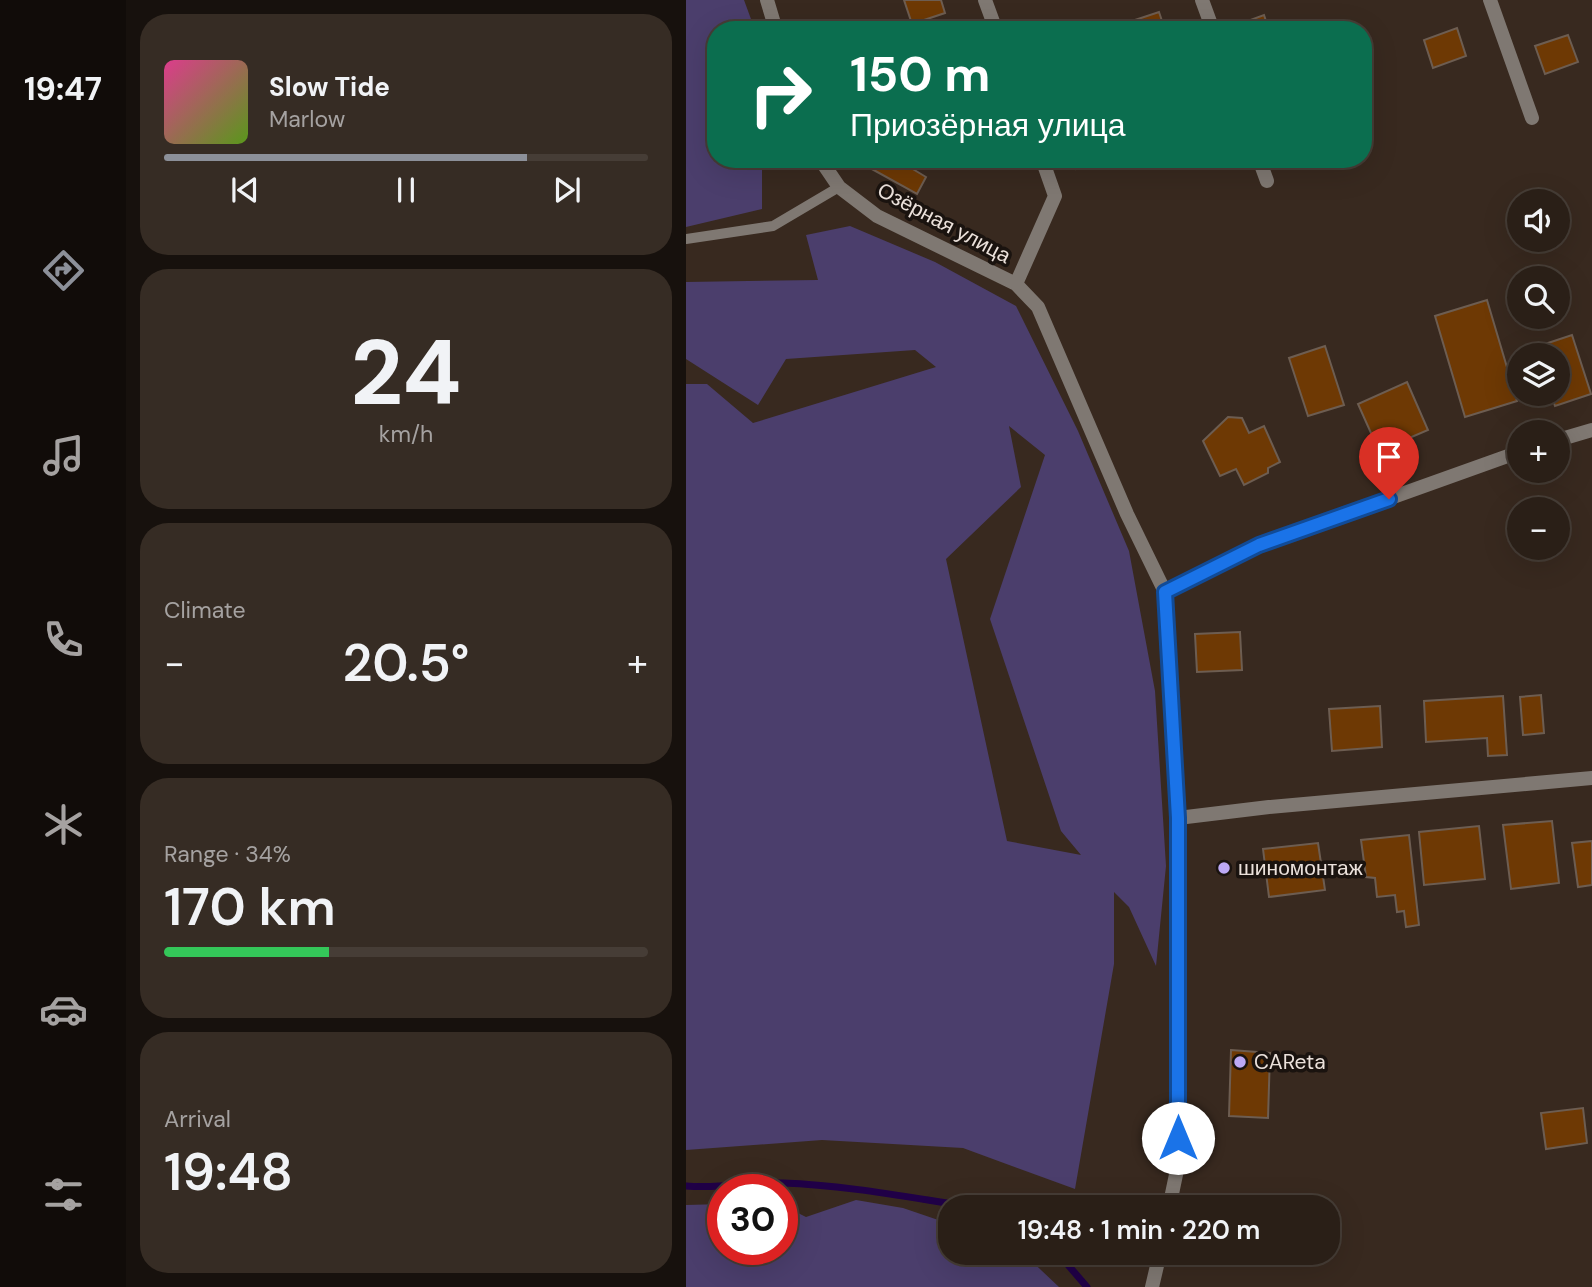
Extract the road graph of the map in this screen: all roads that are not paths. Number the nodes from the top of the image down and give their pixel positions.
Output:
1 (767, 0) edge
2 (985, 0) edge
3 (1202, 0) edge
4 (1490, 0) edge
5 (773, 21) edge
6 (993, 21) edge
7 (1210, 21) edge
8 (1532, 118) dead end
9 (826, 168) edge
10 (1045, 168) edge
11 (1262, 168) edge
12 (1267, 181) dead end
13 (839, 187) junction
14 (686, 239) edge
15 (1016, 284) junction
16 (1592, 430) edge
17 (1570, 436) edge
18 (1507, 456) edge
19 (1165, 592) junction
20 (1592, 778) edge
21 (1178, 818) junction
22 (1172, 1195) edge
23 (1157, 1265) edge
24 (1152, 1287) edge

1 - 5 street
2 - 6 street
3 - 7 street
4 - 8 street
9 - 13 street, Озёрная улица
10 - 15 street, Озёрная улица
11 - 12 street
13 - 14 lane
13 - 15 street, Озёрная улица
15 - 19 street
16 - 17 street
18 - 19 street
19 - 21 street
20 - 21 street
21 - 22 street
23 - 24 street

